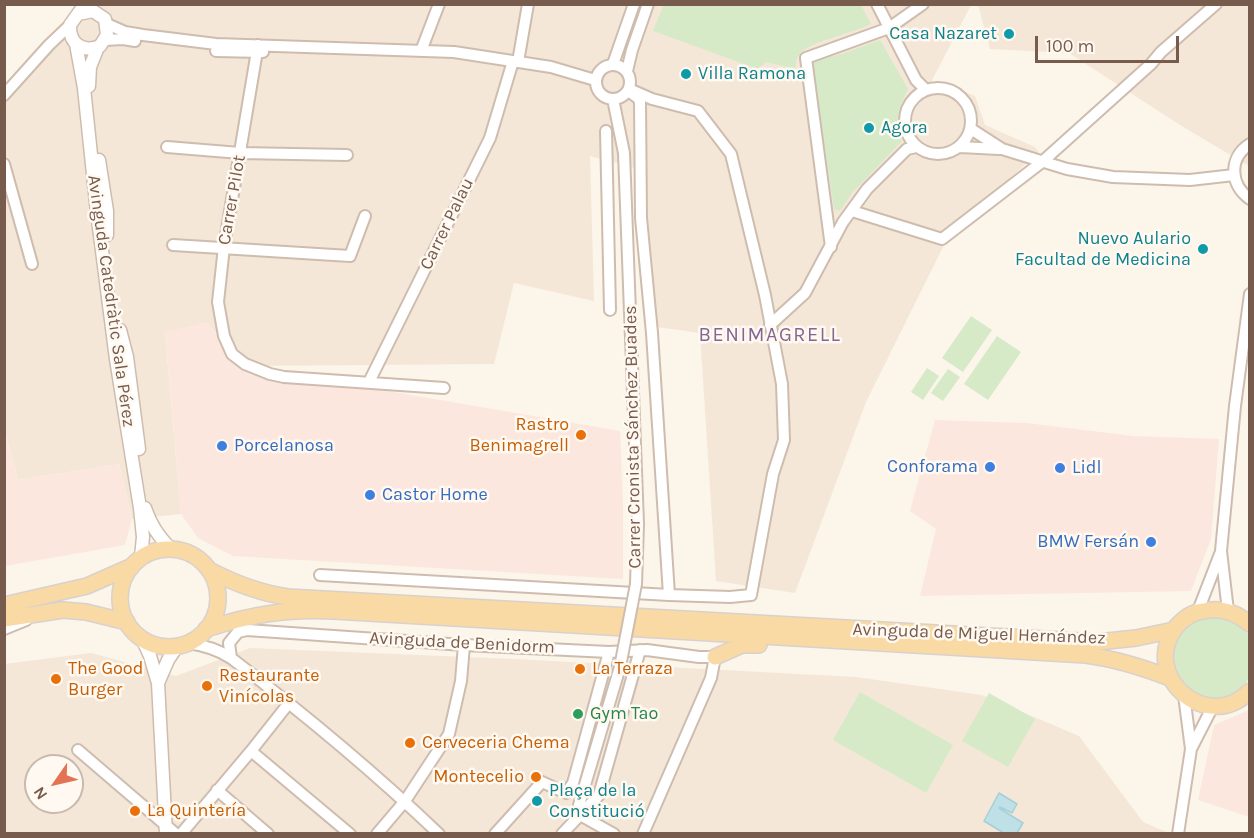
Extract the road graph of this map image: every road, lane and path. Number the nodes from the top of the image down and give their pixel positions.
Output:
1 (439, 4) edge
2 (528, 4) edge
3 (634, 4) edge
4 (648, 4) edge
5 (877, 4) edge
6 (923, 4) edge
7 (1216, 4) edge
8 (81, 9) edge
9 (103, 15) edge
10 (70, 25) junction
11 (889, 28) junction
12 (101, 43) junction
13 (76, 44) junction
14 (49, 45) junction
15 (258, 49) junction
16 (421, 51) junction
17 (515, 61) junction
18 (613, 64) junction
19 (627, 71) junction
20 (595, 80) junction
21 (628, 90) junction
22 (922, 93) junction
23 (4, 95) edge
24 (614, 99) junction
25 (971, 129) junction
26 (606, 132) dead end
27 (1250, 144) edge
28 (911, 145) junction
29 (167, 147) dead end
30 (960, 147) junction
31 (1002, 149) junction
32 (240, 153) junction
33 (347, 155) dead end
34 (1042, 162) junction
35 (4, 164) edge
36 (1234, 175) junction
37 (1250, 199) edge
38 (852, 211) junction
39 (365, 216) dead end
40 (173, 245) dead end
41 (831, 246) junction
42 (224, 247) junction
43 (32, 264) dead end
44 (629, 267) junction
45 (609, 268) junction
46 (1250, 294) edge
47 (610, 310) dead end
48 (770, 324) junction
49 (369, 382) junction
50 (444, 388) dead end
51 (171, 549) junction
52 (1221, 551) junction
53 (136, 562) junction
54 (208, 570) junction
55 (320, 575) dead end
56 (669, 595) junction
57 (4, 605) edge
58 (1198, 611) junction
59 (1228, 611) junction
60 (42, 612) junction
61 (4, 619) edge
62 (127, 622) junction
63 (1250, 624) edge
64 (4, 629) edge
65 (206, 629) junction
66 (1174, 630) junction
67 (142, 638) junction
68 (849, 642) junction
69 (183, 644) junction
70 (464, 645) junction
71 (644, 650) junction
72 (609, 651) junction
73 (715, 657) junction
74 (231, 658) junction
75 (1170, 678) junction
76 (158, 683) junction
77 (1250, 691) edge
78 (1184, 695) junction
79 (289, 703) junction
80 (1213, 706) junction
81 (1191, 749) junction
82 (78, 750) dead end
83 (251, 751) junction
84 (217, 790) junction
85 (405, 801) junction
86 (580, 815) junction
87 (166, 829) edge
88 (176, 834) edge
89 (181, 834) edge
90 (268, 834) edge
91 (350, 834) edge
92 (377, 834) edge
93 (439, 834) edge
94 (495, 834) edge
95 (562, 834) edge
96 (614, 834) edge
97 (643, 834) edge
98 (1178, 834) edge

1 - 16 street
2 - 17 street, Carrer Palau
3 - 18 street
4 - 19 street
5 - 11 street
6 - 11 street
7 - 34 street
8 - 9 street
8 - 10 street
9 - 12 street
9 - 15 street
10 - 13 street
10 - 14 street
11 - 22 street
11 - 41 street
12 - 13 street
12 - 15 street
12 - 51 street, Avinguda Catedràtic Sala Pérez
13 - 14 street
13 - 53 street, Avinguda Catedràtic Sala Pérez
14 - 23 street
15 - 16 street
15 - 32 street, Carrer Pilot
16 - 17 street
17 - 20 street
17 - 49 street, Carrer Palau
18 - 19 street
18 - 20 street
19 - 21 street
20 - 24 street
21 - 24 street
21 - 48 street
21 - 56 street, Carrer Cronista Sánchez Buades
22 - 25 street
22 - 28 street
24 - 44 street, Carrer Cronista Sánchez Buades
25 - 30 street
25 - 31 street
26 - 45 street, Carrer Cronista Sánchez Buades
27 - 36 street
28 - 30 street
28 - 38 street
29 - 32 street
30 - 31 street
31 - 34 street
32 - 33 street
32 - 42 street, Carrer Pilot
34 - 36 street
34 - 38 street
35 - 43 street
36 - 37 street
38 - 41 street
39 - 42 street
40 - 42 street
41 - 48 street
42 - 49 street, Carrer Pilot
44 - 45 street
44 - 86 street, Carrer Cronista Sánchez Buades, bridge
45 - 47 street, Carrer Cronista Sánchez Buades
46 - 52 street
48 - 56 street
49 - 50 street
51 - 53 main road
51 - 54 main road
52 - 58 street
52 - 59 street
53 - 57 main road
53 - 62 main road
54 - 65 main road
54 - 66 main road, Avinguda de Miguel Hernández
55 - 56 street
58 - 59 main road
58 - 66 main road
59 - 63 main road
60 - 61 main road
60 - 62 main road
60 - 64 street
62 - 67 main road
65 - 68 main road
65 - 69 main road
66 - 75 main road
67 - 69 main road
67 - 76 street
68 - 73 main road
68 - 75 main road, Avinguda de Miguel Hernández
69 - 74 street
69 - 76 street
70 - 72 street, Avinguda de Benidorm
70 - 74 street, Avinguda de Benidorm
70 - 85 street
71 - 72 street, Avinguda de Benidorm
71 - 73 street, Avinguda de Benidorm
71 - 86 street
72 - 94 street
73 - 97 street
74 - 79 street
75 - 78 main road
76 - 87 street
77 - 80 main road
78 - 80 main road
78 - 81 street
79 - 83 street
79 - 85 street
80 - 81 street
81 - 98 street
82 - 87 street
83 - 84 street
83 - 91 street
84 - 89 street
84 - 90 street
85 - 92 street
85 - 93 street
86 - 95 street
86 - 96 street
87 - 88 street

